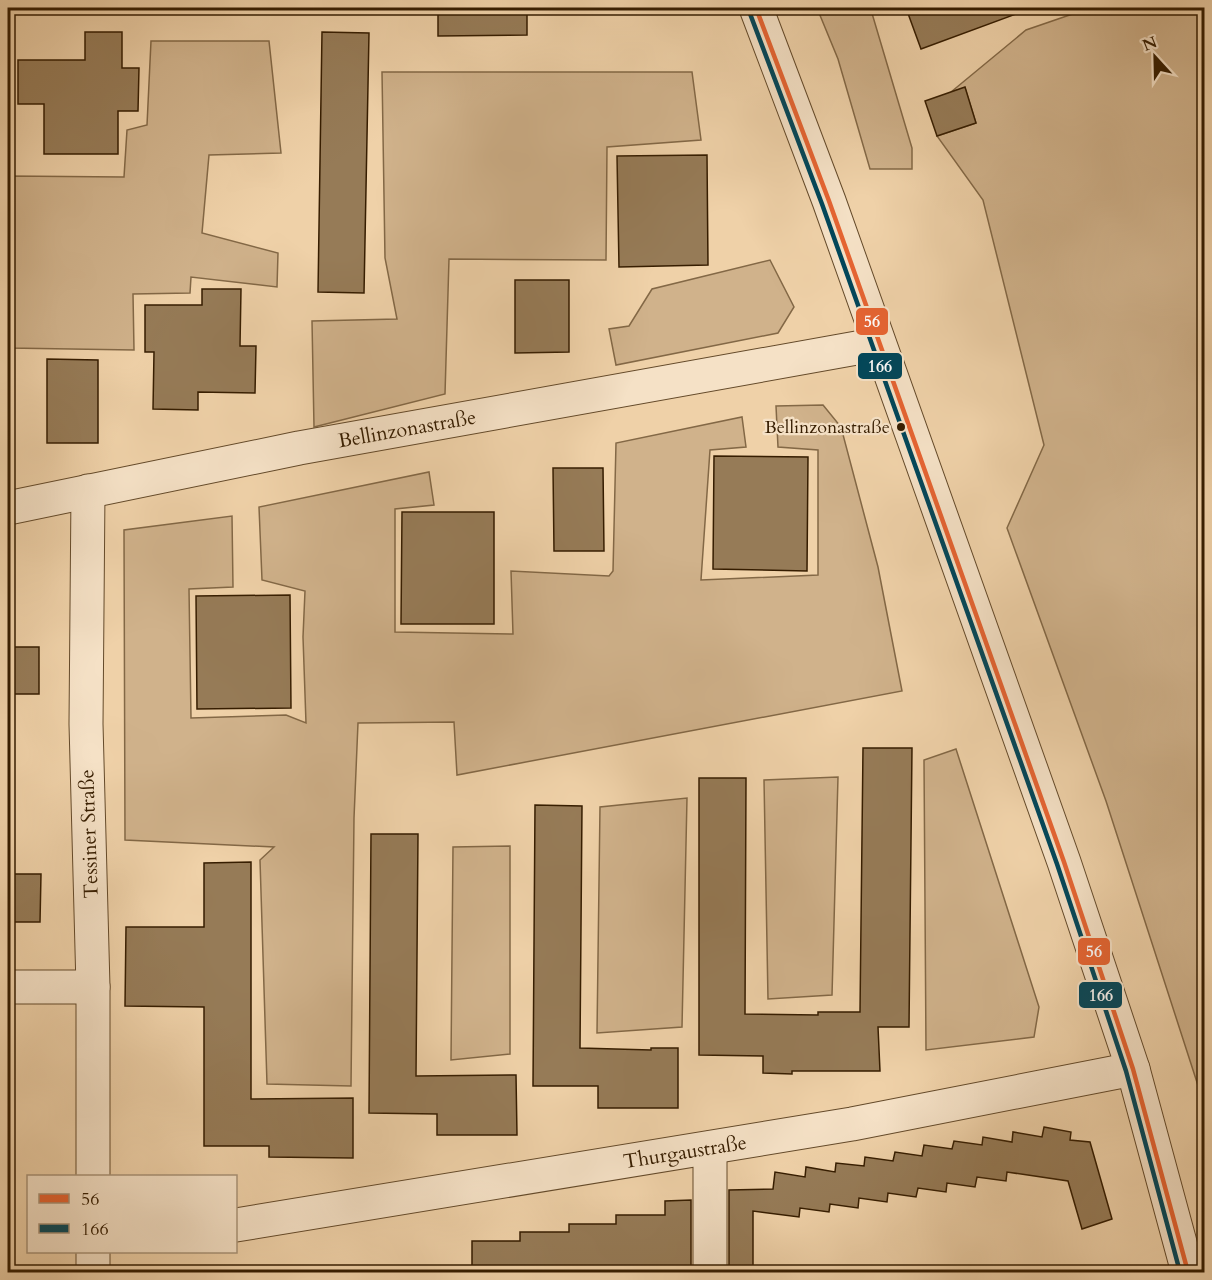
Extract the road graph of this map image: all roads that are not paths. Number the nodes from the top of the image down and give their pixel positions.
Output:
1 (756, 8) edge
2 (879, 344) junction
3 (88, 491) junction
4 (8, 508) edge
5 (8, 987) edge
6 (93, 987) junction
7 (1133, 1069) junction
8 (710, 1148) junction
9 (93, 1175) edge
10 (237, 1225) edge
11 (93, 1253) edge
12 (93, 1272) edge
13 (710, 1272) edge
14 (1188, 1272) edge

1 - 2 street
2 - 3 street, Bellinzonastraße
2 - 7 street
3 - 4 street, Bellinzonastraße
3 - 6 street, Tessiner Straße
5 - 6 street
6 - 9 street, Tessiner Straße
7 - 8 street, Thurgaustraße
7 - 14 street
8 - 10 street, Thurgaustraße
8 - 13 street
11 - 12 street

